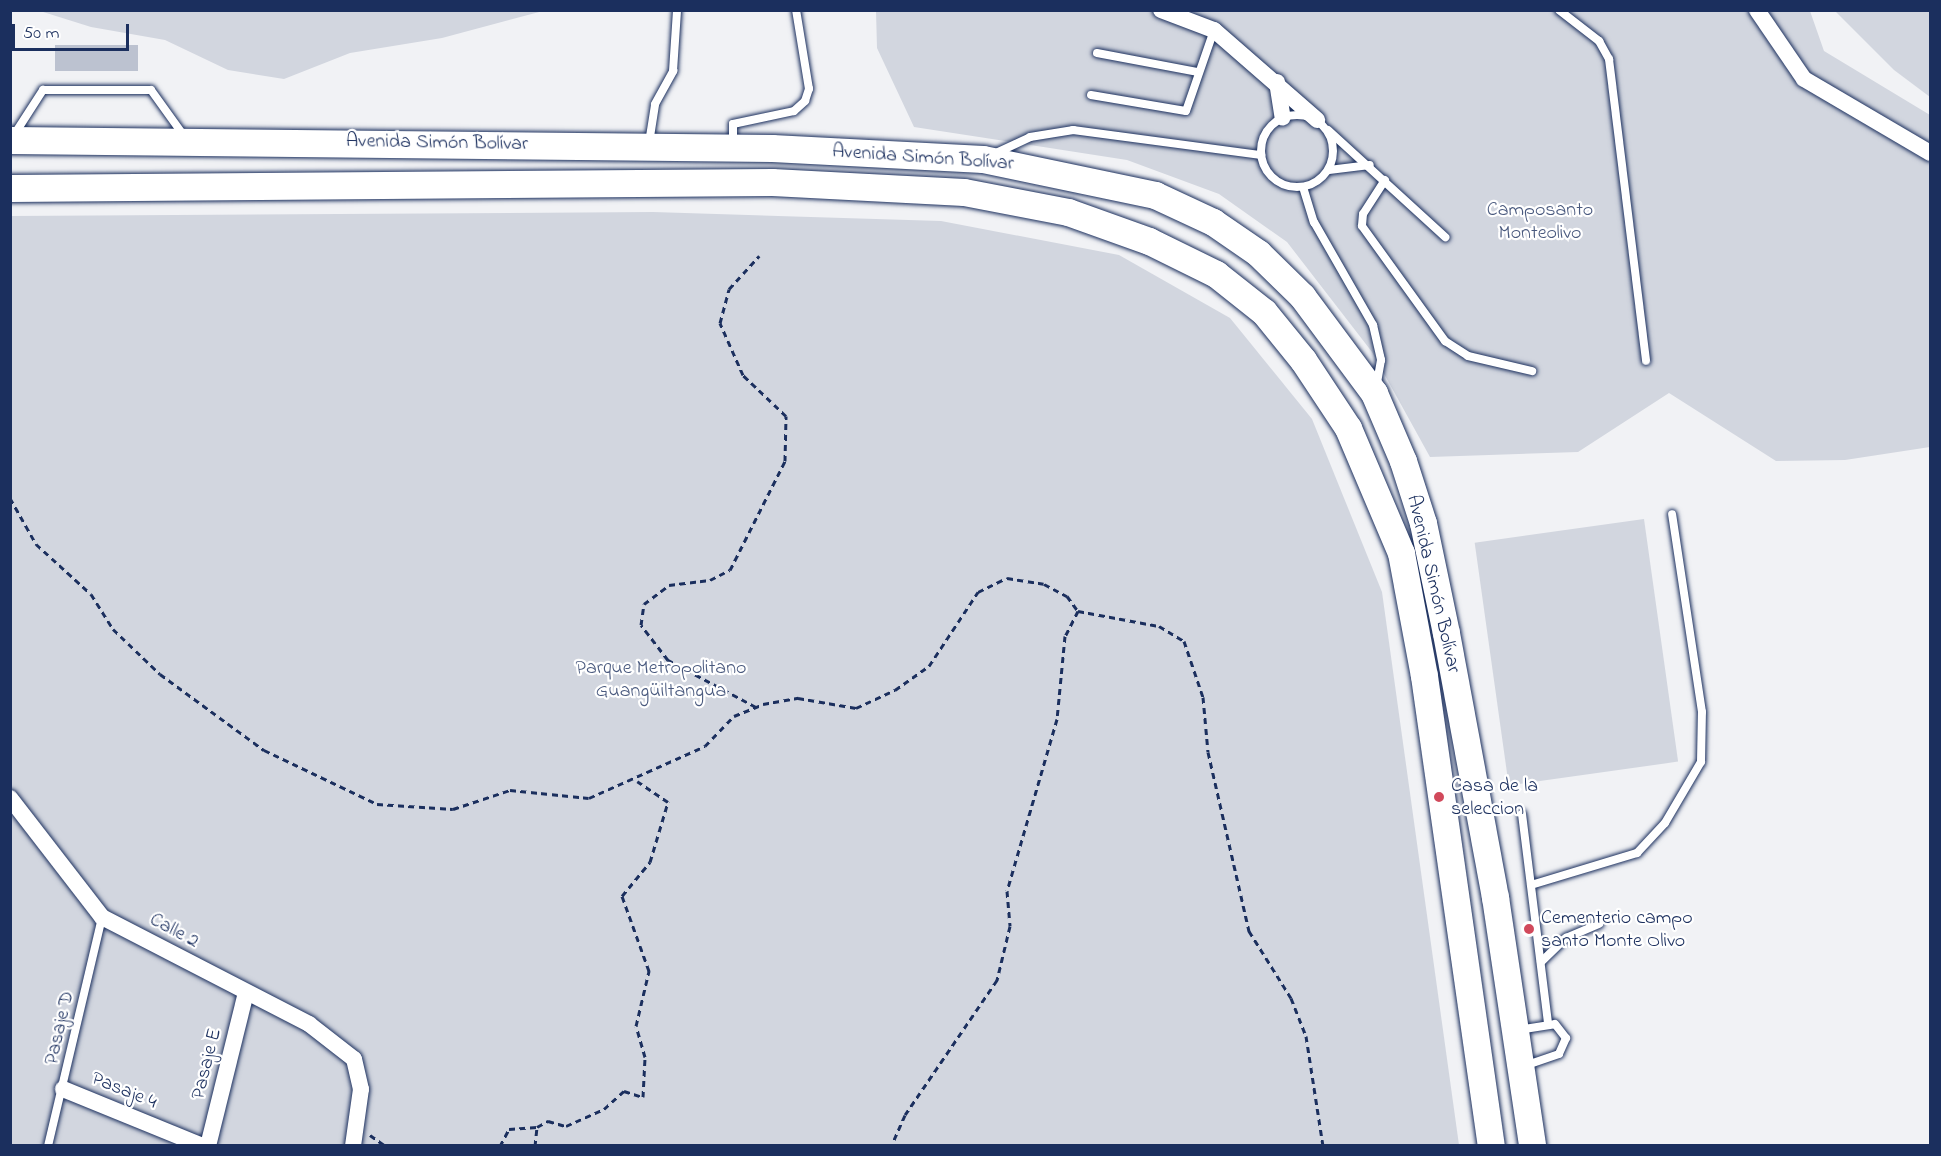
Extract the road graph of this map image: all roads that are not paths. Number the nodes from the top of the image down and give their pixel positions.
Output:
1 (677, 10) edge
2 (796, 10) edge
3 (1161, 10) edge
4 (1559, 10) edge
5 (1757, 10) edge
6 (1214, 30) junction
7 (1097, 53) dead end
8 (1198, 72) junction
9 (1277, 82) junction
10 (1091, 95) dead end
11 (1283, 118) junction
12 (1322, 124) junction
13 (186, 139) junction
14 (11, 140) edge
15 (649, 147) junction
16 (734, 147) junction
17 (1930, 153) edge
18 (1261, 155) junction
19 (983, 159) junction
20 (1370, 165) junction
21 (1329, 171) junction
22 (1385, 180) junction
23 (1303, 187) junction
24 (10, 188) edge
25 (1445, 237) dead end
26 (1646, 361) dead end
27 (1532, 371) dead end
28 (1374, 393) junction
29 (1672, 514) dead end
30 (12, 802) edge
31 (1522, 814) dead end
32 (1531, 885) junction
33 (102, 917) junction
34 (1599, 924) dead end
35 (1541, 962) junction
36 (246, 993) junction
37 (1548, 1023) junction
38 (1515, 1031) junction
39 (1520, 1067) junction
40 (63, 1089) junction
41 (1527, 1114) junction
42 (1489, 1133) edge
43 (48, 1146) edge
44 (203, 1146) edge
45 (208, 1146) edge
46 (353, 1146) edge
47 (1532, 1146) edge

1 - 15 lane
2 - 16 lane
3 - 6 street
4 - 26 lane
5 - 17 street
6 - 8 lane
6 - 9 street
7 - 8 lane
8 - 10 lane
9 - 11 street
9 - 12 street
11 - 12 lane
11 - 18 lane
12 - 20 lane
12 - 21 lane
13 - 14 highway, Avenida Simón Bolívar
13 - 14 lane
13 - 15 highway, Avenida Simón Bolívar
15 - 16 highway, Avenida Simón Bolívar
16 - 19 highway, Avenida Simón Bolívar
18 - 19 lane
18 - 23 lane
19 - 28 highway, Avenida Simón Bolívar
20 - 21 lane
20 - 22 lane
21 - 23 lane
22 - 25 lane
22 - 27 lane
23 - 28 lane
24 - 42 highway, Avenida Simón Bolívar
28 - 38 highway, Avenida Simón Bolívar
29 - 32 lane
30 - 33 street, Calle 2
31 - 32 lane
32 - 35 lane
33 - 36 street, Calle 2
33 - 40 lane, Pasaje D
34 - 35 lane
35 - 37 lane
36 - 45 street, Pasaje E
36 - 46 street, Calle 2
37 - 38 lane
37 - 39 lane
38 - 39 highway, Avenida Simón Bolívar
39 - 41 highway, Avenida Simón Bolívar
40 - 43 lane, Pasaje D
40 - 44 street, Pasaje 4
41 - 42 highway
41 - 47 highway, Avenida Simón Bolívar

